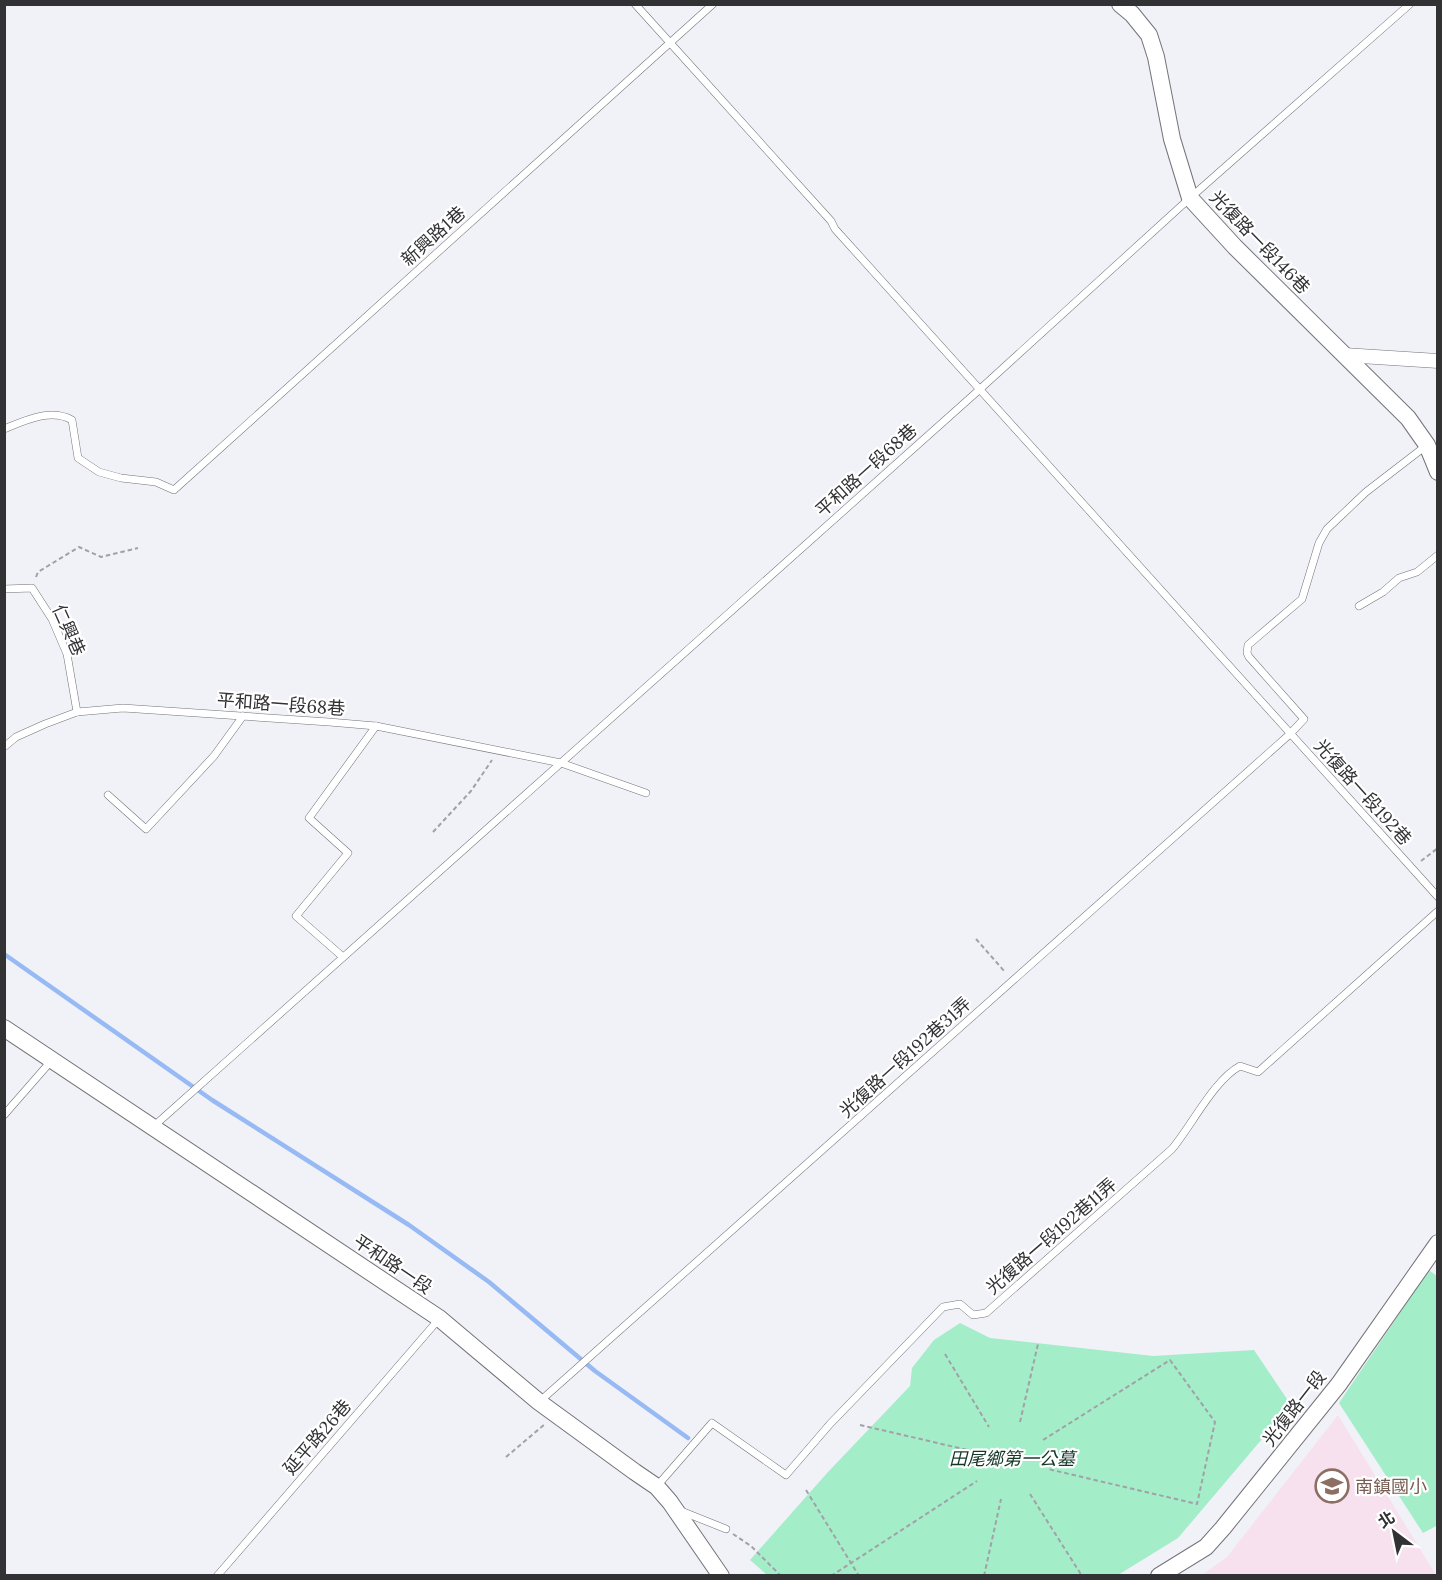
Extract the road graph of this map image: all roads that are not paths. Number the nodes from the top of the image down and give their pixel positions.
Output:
1 (635, 4) edge
2 (713, 4) edge
3 (1120, 4) edge
4 (1410, 4) edge
5 (670, 44) junction
6 (1190, 198) junction
7 (1344, 355) junction
8 (1437, 361) edge
9 (979, 390) junction
10 (4, 429) edge
11 (1427, 445) junction
12 (1437, 472) edge
13 (1437, 555) edge
14 (4, 590) edge
15 (1359, 606) dead end
16 (77, 712) junction
17 (243, 716) junction
18 (376, 726) junction
19 (1290, 734) junction
20 (4, 747) edge
21 (561, 763) junction
22 (646, 793) dead end
23 (108, 795) dead end
24 (1437, 897) edge
25 (1437, 911) edge
26 (343, 957) junction
27 (4, 1028) edge
28 (52, 1060) junction
29 (4, 1115) edge
30 (152, 1128) junction
31 (1437, 1244) edge
32 (439, 1318) junction
33 (539, 1402) junction
34 (657, 1486) junction
35 (675, 1509) junction
36 (726, 1529) road end
37 (217, 1575) edge
38 (721, 1575) edge
39 (1159, 1575) edge

1 - 5 lane, 光復路一段192巷
2 - 5 lane, 新興路1巷
3 - 6 street, 光復路一段146巷
4 - 6 lane, 平和路一段68巷
5 - 9 lane, 光復路一段192巷
5 - 10 lane, 新興路1巷
6 - 7 street, 光復路一段146巷
6 - 9 lane, 平和路一段68巷
7 - 8 street
7 - 11 street, 光復路一段146巷
9 - 19 lane, 光復路一段192巷
9 - 21 lane, 平和路一段68巷
11 - 12 street, 光復路一段146巷
11 - 19 lane
13 - 15 lane
14 - 16 lane, 仁興巷
16 - 17 lane, 平和路一段68巷
16 - 20 lane, 平和路一段68巷
17 - 18 lane, 平和路一段68巷
17 - 23 lane
18 - 21 lane, 平和路一段68巷
18 - 26 lane
19 - 24 lane, 光復路一段192巷
19 - 33 lane, 光復路一段192巷31弄
21 - 22 lane
21 - 26 lane, 平和路一段68巷
25 - 34 lane, 光復路一段192巷11弄
26 - 30 lane, 平和路一段68巷
27 - 28 street, 平和路一段
28 - 29 lane
28 - 30 street, 平和路一段
30 - 32 street, 平和路一段
31 - 39 street, 光復路一段
32 - 33 street, 平和路一段
32 - 37 lane, 延平路26巷
33 - 34 street, 平和路一段
34 - 35 street, 平和路一段
35 - 36 lane
35 - 38 street, 平和路一段

